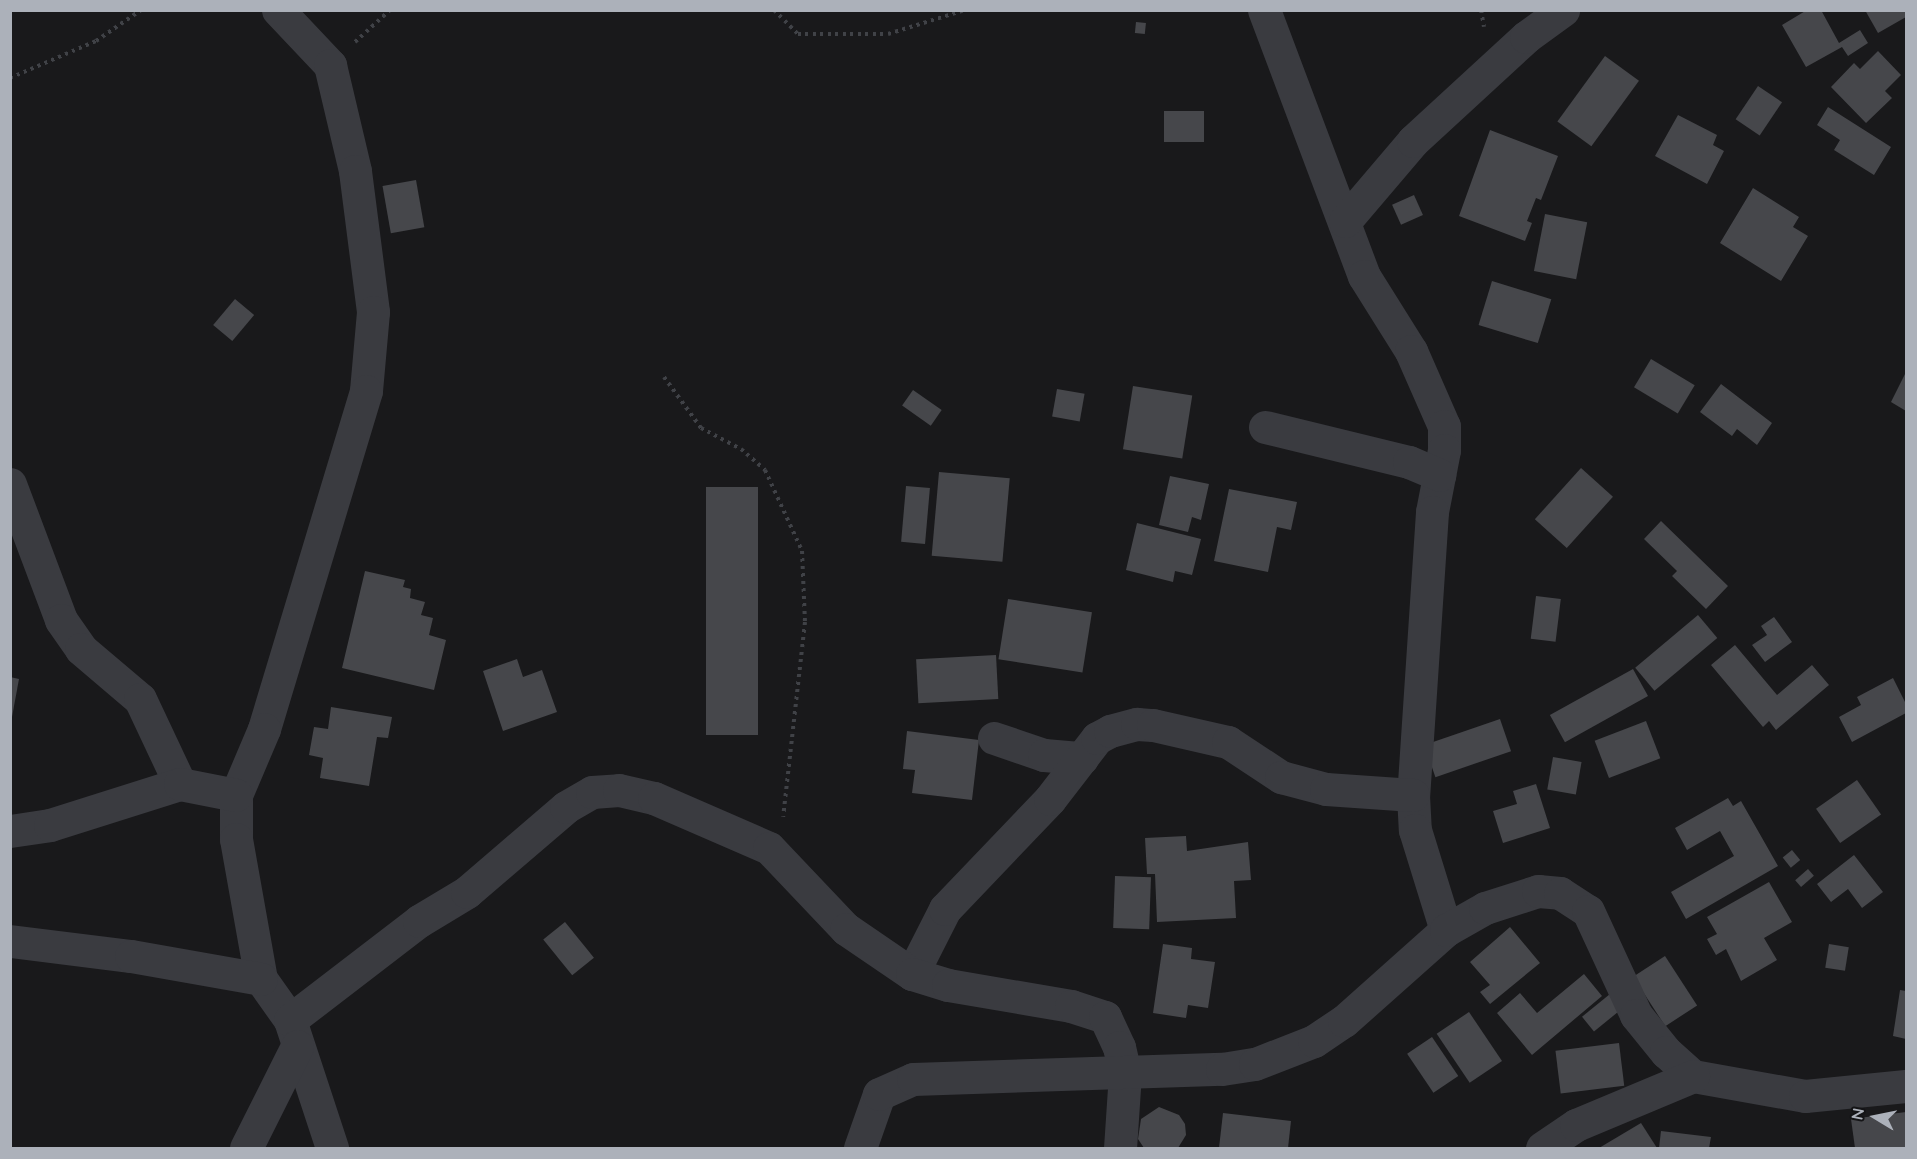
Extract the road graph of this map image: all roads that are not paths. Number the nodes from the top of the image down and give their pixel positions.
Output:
1 (278, 10) edge
2 (1263, 10) edge
3 (1563, 10) edge
4 (1345, 221) junction
5 (1265, 427) dead end
6 (1439, 475) junction
7 (10, 484) edge
8 (994, 738) dead end
9 (1082, 758) junction
10 (180, 784) junction
11 (236, 795) junction
12 (1413, 795) junction
13 (10, 831) edge
14 (1446, 930) junction
15 (10, 941) edge
16 (912, 974) junction
17 (261, 979) junction
18 (293, 1033) junction
19 (1125, 1073) junction
20 (1693, 1076) junction
21 (1906, 1086) edge
22 (246, 1149) edge
23 (332, 1149) edge
24 (860, 1149) edge
25 (1120, 1149) edge
26 (1542, 1149) edge

1 - 11 street
2 - 4 street
3 - 4 street
4 - 6 street
5 - 6 street
6 - 12 street
7 - 10 street
8 - 9 street
9 - 12 street
9 - 16 street
10 - 11 street
10 - 13 street
11 - 17 street
12 - 14 street
14 - 19 street
14 - 20 street
15 - 17 street
16 - 18 street
16 - 19 street
17 - 18 street
18 - 22 street
18 - 23 street
19 - 24 street
19 - 25 street
20 - 21 street
20 - 26 street

